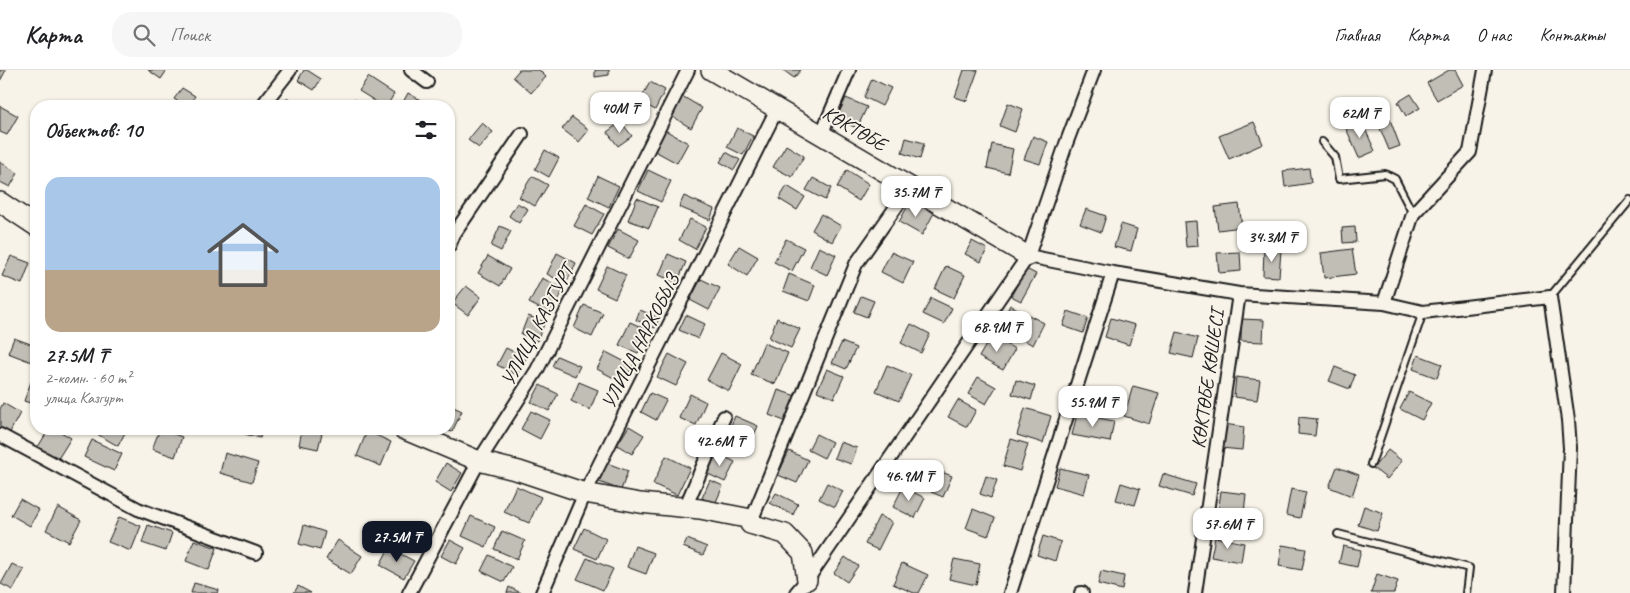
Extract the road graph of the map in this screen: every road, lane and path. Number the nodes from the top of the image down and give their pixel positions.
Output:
1 (290, 70) edge
2 (411, 70) edge
3 (688, 70) edge
4 (711, 70) edge
5 (849, 70) edge
6 (1094, 70) edge
7 (1485, 70) edge
8 (427, 82) dead end
9 (267, 100) edge
10 (777, 109) junction
11 (522, 134) dead end
12 (821, 135) junction
13 (1322, 142) dead end
14 (910, 187) junction
15 (1630, 200) edge
16 (0, 202) edge
17 (1413, 214) junction
18 (30, 222) edge
19 (455, 233) edge
20 (1028, 256) junction
21 (1113, 273) junction
22 (1239, 294) junction
23 (1550, 296) junction
24 (1384, 302) junction
25 (1423, 312) junction
26 (724, 417) dead end
27 (0, 435) edge
28 (417, 435) edge
29 (479, 461) junction
30 (1372, 464) dead end
31 (585, 493) junction
32 (685, 508) junction
33 (750, 524) junction
34 (1338, 534) dead end
35 (256, 553) dead end
36 (802, 588) edge
37 (409, 593) edge
38 (542, 593) edge
39 (1010, 593) edge
40 (1195, 593) edge
41 (1466, 593) edge
42 (1564, 593) edge

1 - 9 street
2 - 8 street
3 - 29 street, УЛИЦА КАЗГУРТ
4 - 10 street, КӨКТӨБЕ
5 - 12 street
6 - 20 street
7 - 17 street
10 - 12 street, КӨКТӨБЕ
10 - 31 street, УЛИЦА НАРКОБЫЗ
11 - 19 street
12 - 14 street, КӨКТӨБЕ
13 - 17 lane
14 - 20 street, КӨКТӨБЕ
14 - 33 street
15 - 23 lane
16 - 18 street
17 - 24 street
20 - 21 street, КӨКТӨБЕ КӨШЕСІ
20 - 36 street
21 - 22 street, КӨКТӨБЕ КӨШЕСІ
21 - 39 street
22 - 24 street
22 - 40 street, КӨКТӨБЕ КӨШЕСІ
23 - 25 street
23 - 42 street
24 - 25 street
25 - 30 lane
26 - 32 street
27 - 35 street
28 - 29 street
29 - 31 street
29 - 37 street, УЛИЦА КАЗГУРТ
31 - 32 street
31 - 38 street, УЛИЦА НАРКОБЫЗ
32 - 33 street
33 - 36 street
34 - 41 lane

